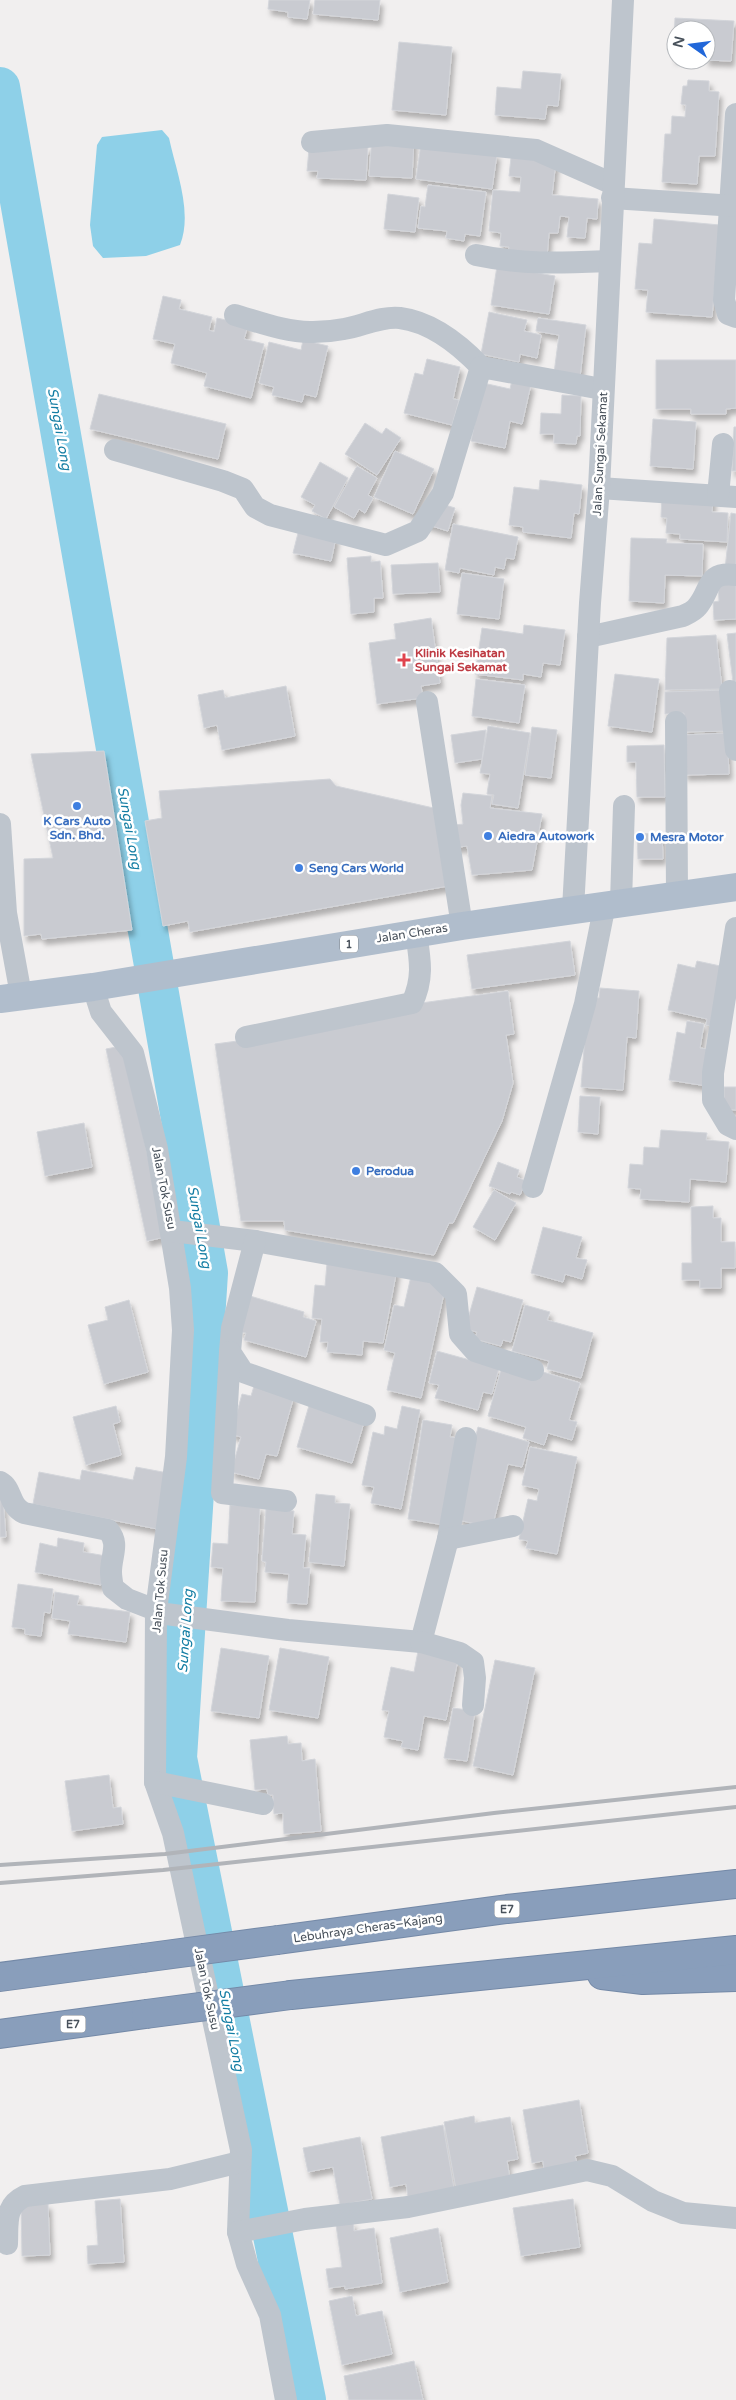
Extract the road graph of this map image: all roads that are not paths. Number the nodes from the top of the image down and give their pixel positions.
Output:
1 (623, 0) edge
2 (736, 114) edge
3 (312, 142) dead end
4 (613, 191) junction
5 (733, 206) edge
6 (476, 254) dead end
7 (609, 261) junction
8 (235, 315) dead end
9 (736, 317) edge
10 (480, 367) junction
11 (602, 389) junction
12 (723, 444) dead end
13 (115, 450) dead end
14 (599, 488) junction
15 (727, 496) edge
16 (736, 575) edge
17 (588, 637) junction
18 (730, 691) dead end
19 (427, 702) dead end
20 (676, 722) dead end
21 (736, 750) edge
22 (624, 806) dead end
23 (0, 824) edge
24 (736, 887) edge
25 (677, 895) junction
26 (613, 903) junction
27 (573, 909) junction
28 (462, 926) junction
29 (736, 928) edge
30 (416, 932) junction
31 (93, 987) junction
32 (10, 998) edge
33 (246, 1037) dead end
34 (736, 1129) edge
35 (533, 1186) dead end
36 (179, 1232) junction
37 (250, 1241) junction
38 (230, 1352) junction
39 (533, 1370) dead end
40 (365, 1415) dead end
41 (466, 1438) dead end
42 (0, 1482) edge
43 (286, 1501) dead end
44 (512, 1526) dead end
45 (448, 1539) junction
46 (161, 1612) junction
47 (421, 1642) junction
48 (473, 1705) dead end
49 (163, 1783) junction
50 (263, 1804) dead end
51 (736, 1884) edge
52 (736, 1950) edge
53 (551, 1969) junction
54 (736, 1977) edge
55 (0, 1978) edge
56 (0, 2034) edge
57 (240, 2162) junction
58 (736, 2218) edge
59 (246, 2230) junction
60 (7, 2244) dead end
61 (286, 2400) edge

1 - 4 street, Jalan Sungai Sekamat
2 - 5 street
3 - 4 street
4 - 5 street
4 - 7 street, Jalan Sungai Sekamat
5 - 9 street
6 - 7 street
7 - 11 street, Jalan Sungai Sekamat
8 - 10 street
10 - 11 street
10 - 13 street
11 - 14 street, Jalan Sungai Sekamat
12 - 15 street
14 - 15 street
14 - 17 street, Jalan Sungai Sekamat
16 - 17 street
17 - 27 street, Jalan Sungai Sekamat
18 - 21 street
19 - 28 street
20 - 25 street
22 - 26 street
23 - 32 street
24 - 25 main road, Jalan Cheras / 1
25 - 26 main road, Jalan Cheras / 1
26 - 27 main road, Jalan Cheras / 1
26 - 35 street
27 - 28 main road, Jalan Cheras / 1
28 - 30 main road, Jalan Cheras / 1
29 - 34 street
30 - 31 main road, Jalan Cheras / 1
30 - 33 street
31 - 32 main road, Jalan Cheras / 1
31 - 36 street, Jalan Tok Susu
36 - 37 street
36 - 46 street, Jalan Tok Susu
37 - 38 street
37 - 39 street
38 - 40 street
38 - 43 street
41 - 45 street
42 - 46 street
44 - 45 street
45 - 47 street
46 - 47 street
46 - 49 street, Jalan Tok Susu
47 - 48 street
49 - 50 street
49 - 57 street, Jalan Tok Susu
51 - 55 highway, Lebuhraya Cheras–Kajang / E7, bridge
52 - 53 highway, E7
53 - 54 highway
53 - 56 highway, E7, bridge
57 - 59 street, Jalan Tok Susu
57 - 60 street
58 - 59 street
59 - 61 street, Jalan Tok Susu

